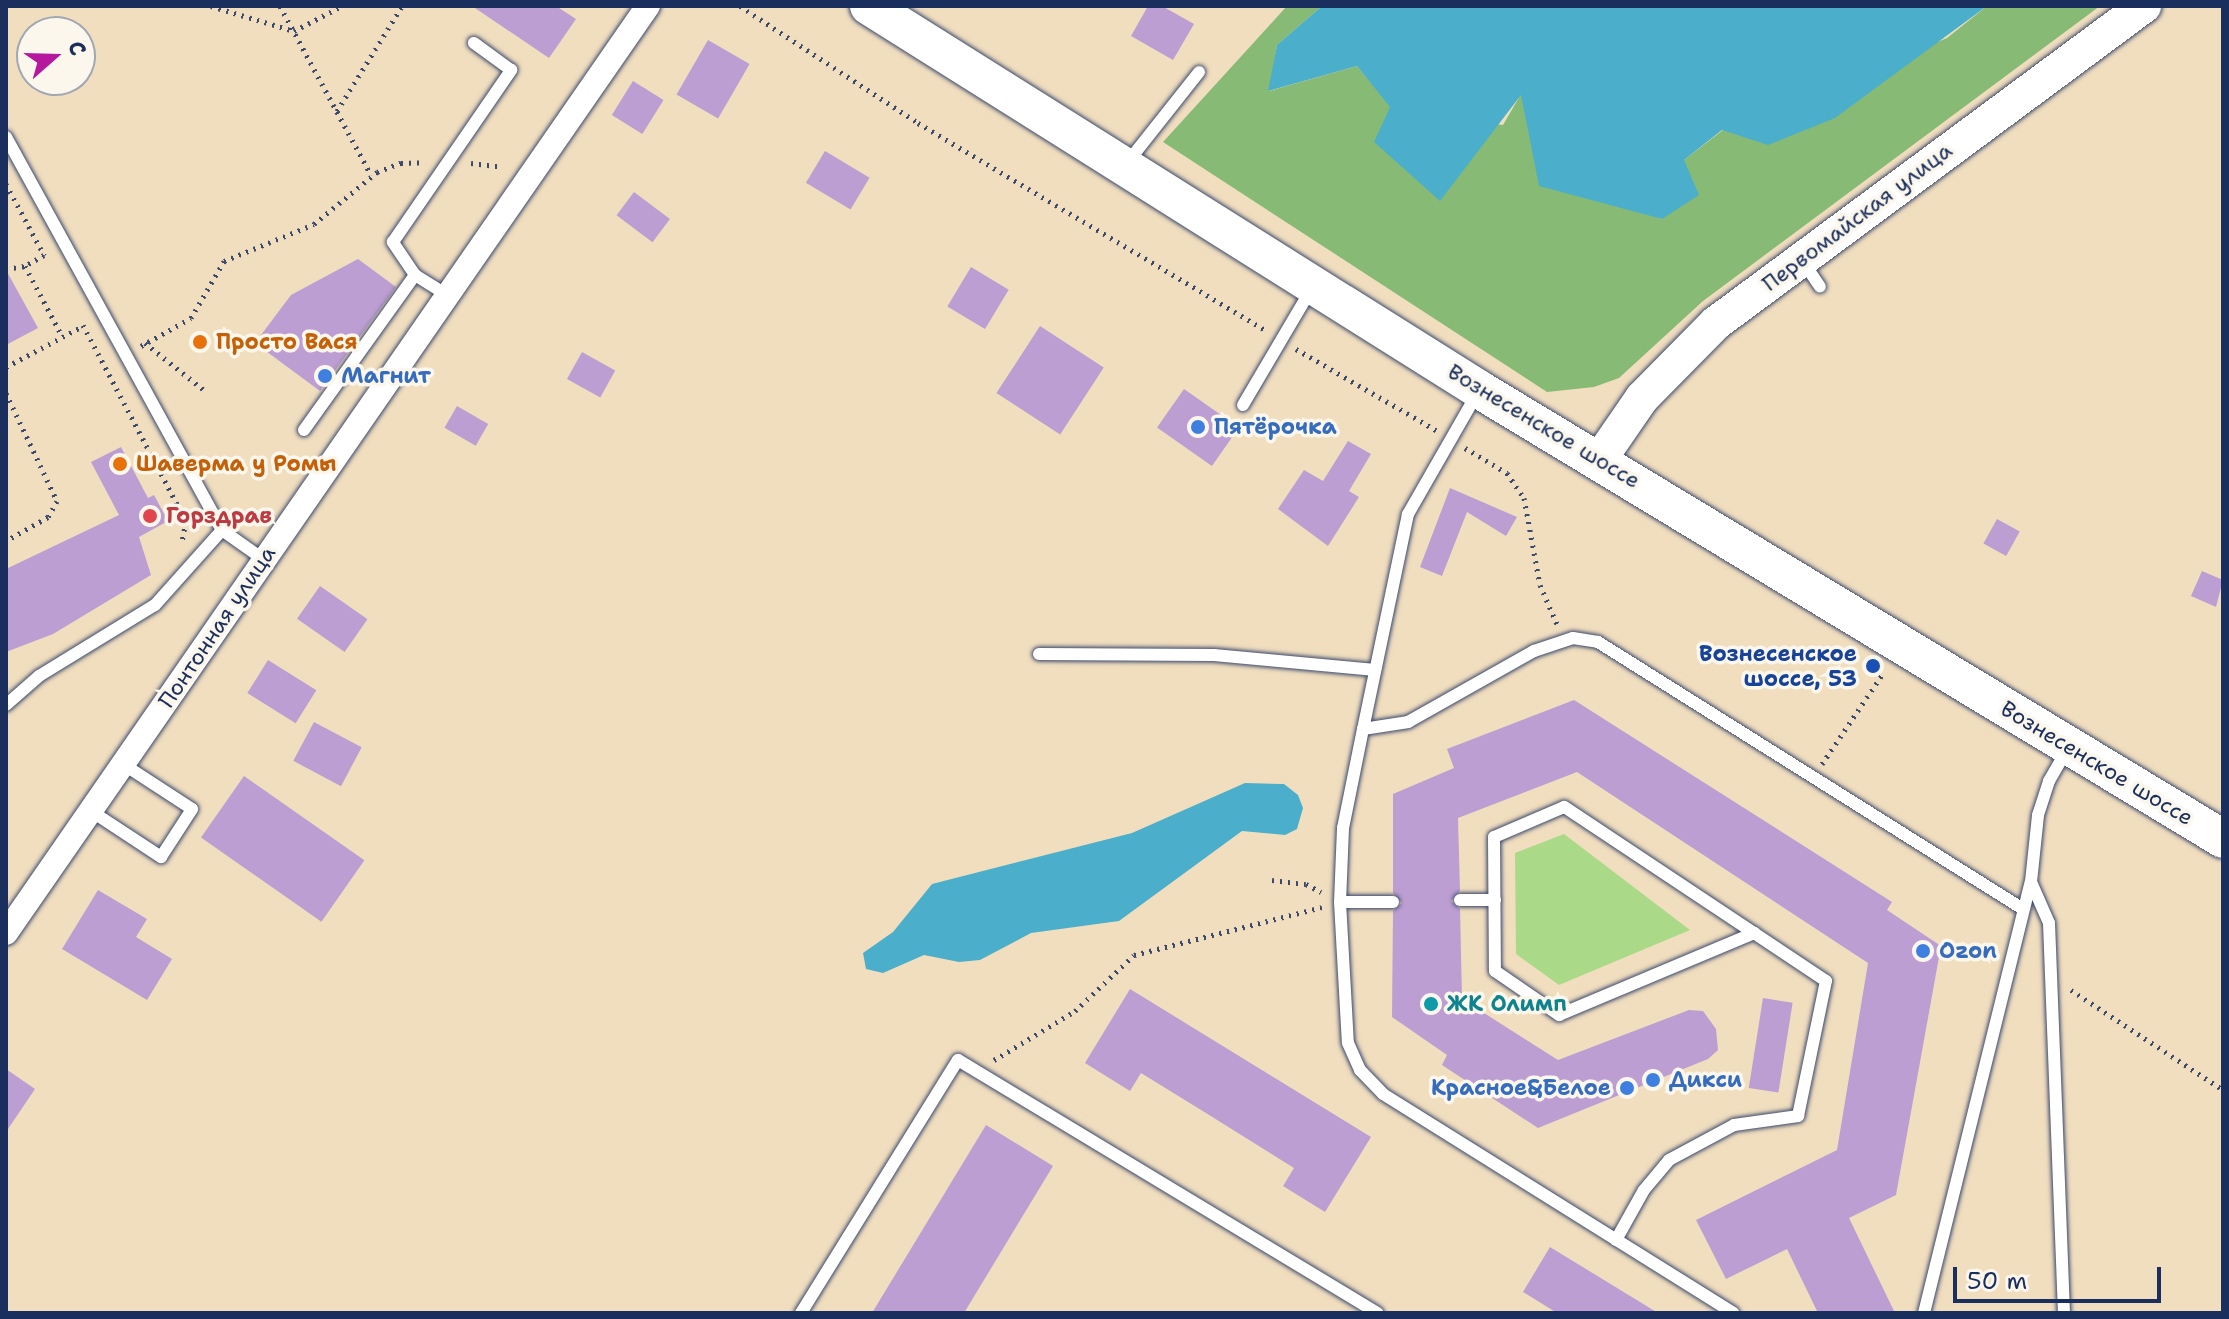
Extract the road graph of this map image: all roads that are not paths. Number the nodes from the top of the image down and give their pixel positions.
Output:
1 (648, 6) edge
2 (2144, 6) edge
3 (877, 8) edge
4 (474, 43) dead end
5 (1199, 72) dead end
6 (6, 137) edge
7 (1124, 167) junction
8 (1800, 257) junction
9 (415, 275) junction
10 (1313, 285) junction
11 (1820, 287) dead end
12 (447, 295) junction
13 (1480, 390) junction
14 (1243, 405) dead end
15 (304, 430) dead end
16 (1600, 459) junction
17 (222, 530) junction
18 (263, 559) junction
19 (1039, 654) dead end
20 (1375, 670) junction
21 (6, 705) edge
22 (1363, 729) junction
23 (2070, 746) junction
24 (123, 764) junction
25 (91, 811) junction
26 (2223, 839) edge
27 (2031, 882) junction
28 (1460, 900) dead end
29 (1495, 900) junction
30 (1340, 902) junction
31 (1393, 902) dead end
32 (2023, 909) junction
33 (6, 933) edge
34 (1754, 933) junction
35 (1616, 1240) junction
36 (801, 1313) edge
37 (1378, 1313) edge
38 (1733, 1313) edge
39 (1924, 1313) edge
40 (2064, 1313) edge

1 - 12 street, Понтонная улица
2 - 8 street, Первомайская улица
3 - 7 main road, Вознесенское шоссе
4 - 9 lane
5 - 7 lane
6 - 17 lane
7 - 10 main road, Вознесенское шоссе
8 - 11 lane
8 - 16 street, Первомайская улица
9 - 12 lane
9 - 15 lane
10 - 13 main road, Вознесенское шоссе
10 - 14 lane
12 - 18 street, Понтонная улица
13 - 16 main road, Вознесенское шоссе
13 - 20 lane
16 - 23 main road, Вознесенское шоссе
17 - 18 lane
17 - 21 lane
18 - 24 street, Понтонная улица
19 - 20 lane
20 - 22 lane
22 - 30 lane
22 - 32 lane
23 - 26 main road, Вознесенское шоссе
23 - 27 lane
24 - 25 street, Понтонная улица
24 - 25 lane
25 - 33 street, Понтонная улица
27 - 32 lane
27 - 40 lane
28 - 29 lane
29 - 34 lane
29 - 34 lane
30 - 31 lane
30 - 35 lane
32 - 39 lane
34 - 35 lane
35 - 38 lane
36 - 37 lane

